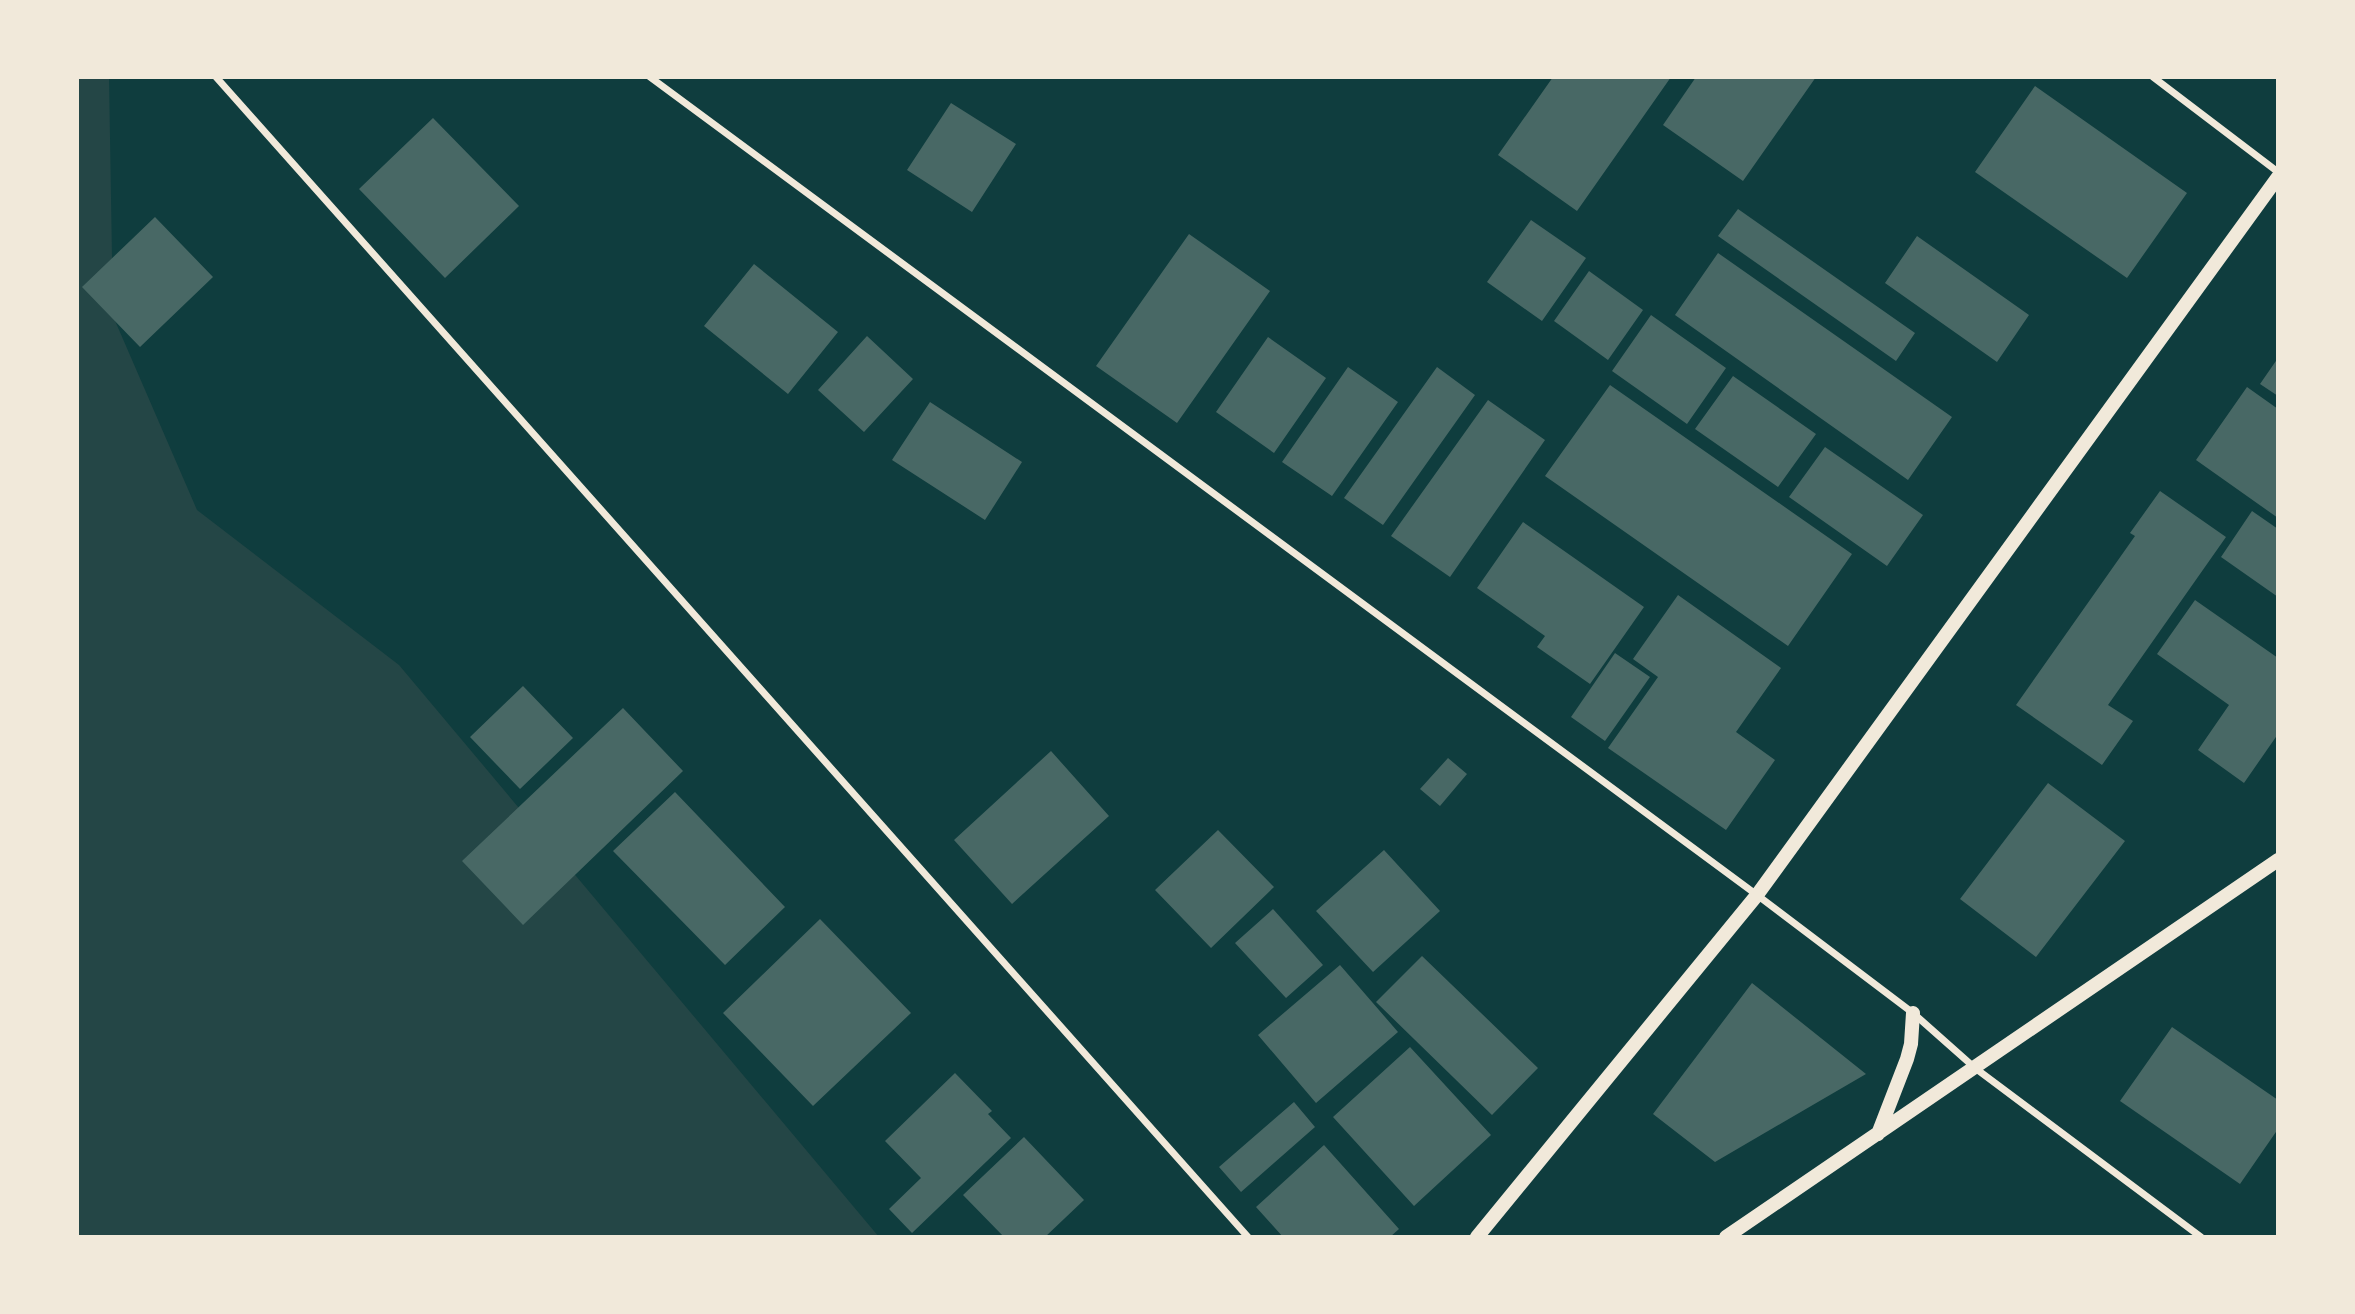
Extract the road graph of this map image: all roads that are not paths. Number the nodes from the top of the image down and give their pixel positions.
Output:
1 (216, 77) edge
2 (650, 77) edge
3 (2153, 77) edge
4 (2278, 175) edge
5 (2278, 860) edge
6 (1757, 895) junction
7 (1913, 1013) junction
8 (1975, 1068) junction
9 (1878, 1134) junction
10 (1248, 1237) edge
11 (1477, 1237) edge
12 (1726, 1237) edge
13 (2201, 1237) edge

1 - 10 street
2 - 6 street
3 - 4 street
4 - 6 main road
5 - 8 main road
6 - 7 street
6 - 11 main road
7 - 8 street
7 - 9 main road
8 - 9 main road
8 - 13 street
9 - 12 main road

